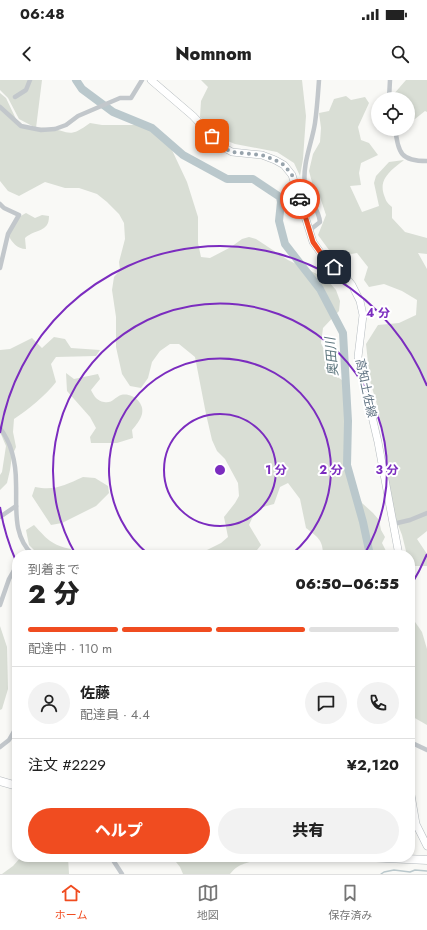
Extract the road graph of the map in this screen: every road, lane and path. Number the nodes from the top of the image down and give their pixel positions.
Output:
1 (30, 80) edge
2 (142, 80) edge
3 (151, 80) edge
4 (319, 80) edge
5 (390, 80) edge
6 (389, 92) edge
7 (15, 97) dead end
8 (0, 107) edge
9 (396, 136) edge
10 (427, 161) edge
11 (0, 204) edge
12 (310, 230) junction
13 (0, 268) edge
14 (0, 428) edge
15 (16, 506) junction
16 (427, 513) edge
17 (0, 517) edge
18 (393, 524) junction
19 (26, 550) edge
20 (398, 550) edge
21 (12, 574) edge
22 (0, 605) edge
23 (12, 735) edge
24 (415, 744) edge
25 (0, 747) edge
26 (427, 750) edge
27 (0, 781) edge
28 (12, 785) edge
29 (415, 818) edge
30 (427, 846) edge
31 (415, 859) edge
32 (427, 860) edge
33 (114, 862) edge
34 (122, 874) edge

1 - 7 street
2 - 8 street
3 - 12 main road, 高知土佐線
4 - 12 street
5 - 6 street
9 - 10 street
11 - 13 street
12 - 18 main road, 高知土佐線
14 - 15 street
15 - 17 street
15 - 19 street
16 - 18 street
18 - 20 main road, 高知土佐線
21 - 22 street
23 - 25 street
24 - 26 street
27 - 28 highway
29 - 30 main road
31 - 32 highway
33 - 34 street

